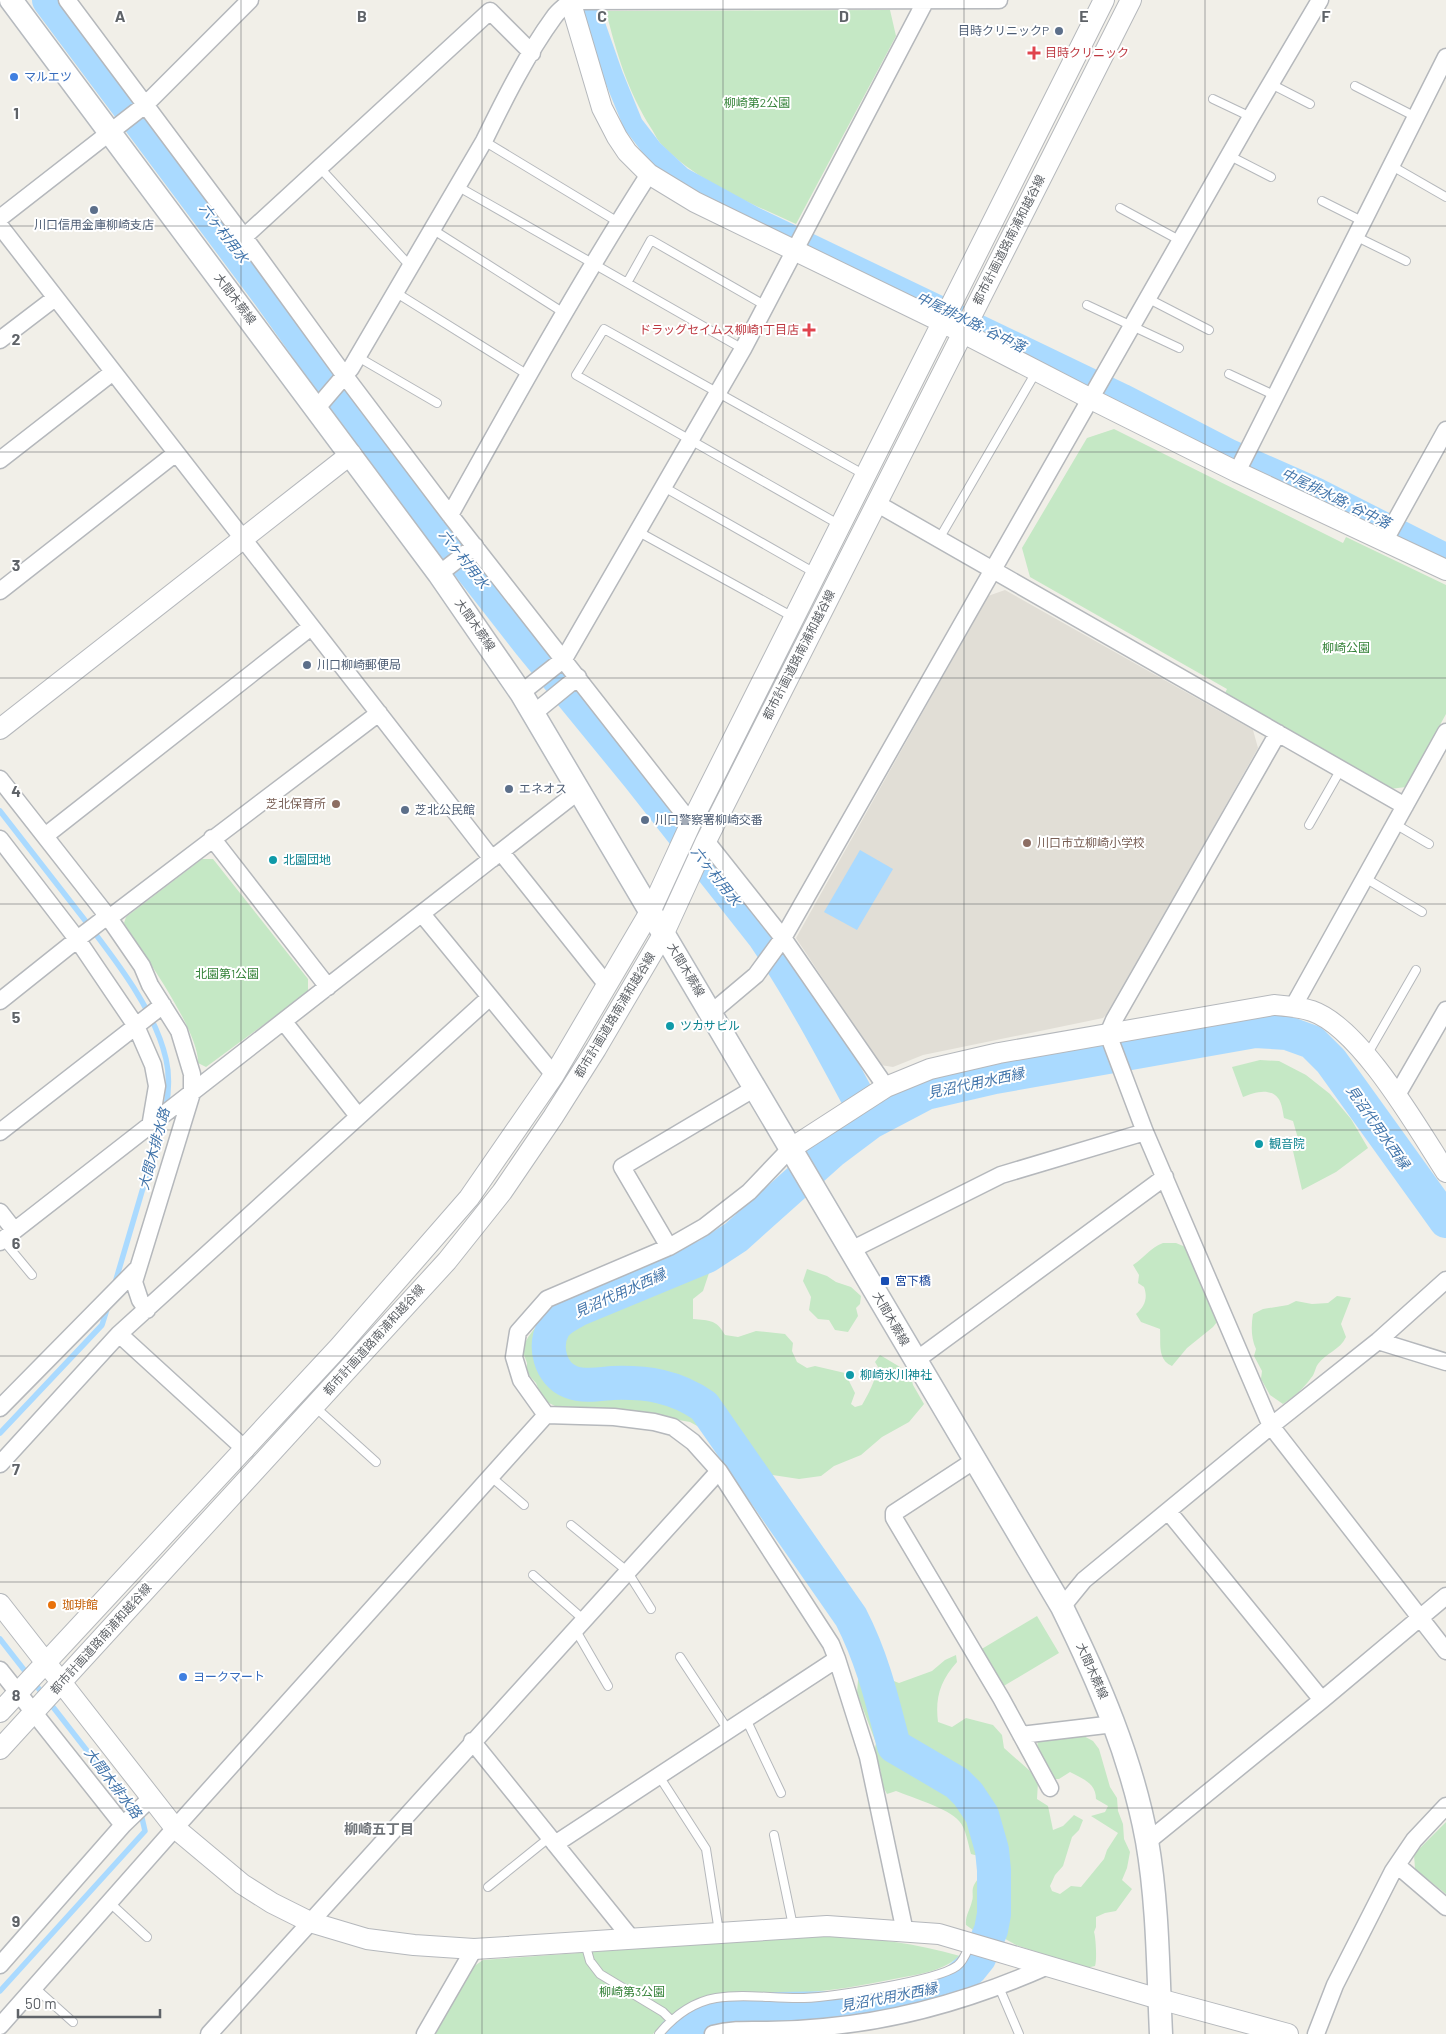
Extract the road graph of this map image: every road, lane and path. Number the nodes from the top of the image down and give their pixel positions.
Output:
1 (11, 0) edge
2 (67, 0) edge
3 (250, 0) edge
4 (926, 0) edge
5 (999, 0) edge
6 (1104, 0) edge
7 (1131, 0) edge
8 (1320, 0) edge
9 (570, 1) edge
10 (532, 53) junction
11 (1446, 56) edge
12 (1271, 84) junction
13 (1355, 86) dead end
14 (1213, 99) dead end
15 (1310, 104) dead end
16 (145, 105) junction
17 (1251, 117) junction
18 (1416, 117) junction
19 (111, 131) junction
20 (484, 142) junction
21 (1230, 156) junction
22 (1392, 166) junction
23 (320, 168) junction
24 (649, 174) junction
25 (1271, 177) dead end
26 (457, 186) junction
27 (1446, 197) edge
28 (1322, 200) dead end
29 (1120, 208) dead end
30 (0, 218) edge
31 (618, 222) junction
32 (1364, 222) junction
33 (0, 226) edge
34 (432, 229) junction
35 (244, 237) junction
36 (1357, 237) junction
37 (1181, 241) junction
38 (798, 246) junction
39 (1406, 261) dead end
40 (593, 264) junction
41 (410, 266) junction
42 (627, 283) junction
43 (395, 292) junction
44 (56, 298) junction
45 (1147, 298) junction
46 (1087, 305) dead end
47 (766, 306) junction
48 (947, 312) junction
49 (564, 313) junction
50 (967, 322) junction
51 (1132, 326) junction
52 (1208, 330) dead end
53 (0, 340) edge
54 (1178, 348) dead end
55 (743, 349) junction
56 (358, 357) junction
57 (1036, 371) junction
58 (113, 372) junction
59 (1229, 374) dead end
60 (528, 375) junction
61 (345, 376) junction
62 (1097, 388) junction
63 (716, 393) junction
64 (1276, 396) junction
65 (437, 403) dead end
66 (316, 409) junction
67 (1446, 430) edge
68 (689, 441) junction
69 (176, 453) junction
70 (351, 454) junction
71 (0, 460) edge
72 (1237, 472) junction
73 (865, 475) junction
74 (662, 486) junction
75 (876, 503) junction
76 (450, 515) junction
77 (841, 526) junction
78 (637, 531) junction
79 (243, 539) junction
80 (939, 539) junction
81 (1385, 540) junction
82 (474, 546) junction
83 (993, 570) junction
84 (1446, 570) edge
85 (439, 574) junction
86 (817, 574) junction
87 (0, 591) edge
88 (795, 618) junction
89 (311, 627) junction
90 (564, 659) junction
91 (578, 677) junction
92 (521, 693) junction
93 (379, 713) junction
94 (534, 713) junction
95 (0, 729) edge
96 (1446, 732) edge
97 (1278, 733) junction
98 (1341, 769) junction
99 (0, 779) edge
100 (580, 790) junction
101 (1405, 806) junction
102 (691, 823) junction
103 (1395, 824) junction
104 (1309, 826) dead end
105 (45, 836) junction
106 (212, 838) junction
107 (0, 839) edge
108 (706, 841) junction
109 (1429, 844) dead end
110 (496, 856) junction
111 (1365, 878) junction
112 (650, 910) junction
113 (1422, 912) dead end
114 (422, 914) junction
115 (104, 920) junction
116 (664, 933) junction
117 (81, 936) junction
118 (777, 947) junction
119 (1416, 970) dead end
120 (607, 985) junction
121 (328, 987) junction
122 (489, 998) junction
123 (0, 1001) edge
124 (1293, 1007) junction
125 (160, 1008) junction
126 (1446, 1010) edge
127 (712, 1012) junction
128 (284, 1022) junction
129 (139, 1024) junction
130 (1109, 1037) junction
131 (1367, 1056) junction
132 (554, 1075) junction
133 (886, 1087) junction
134 (755, 1088) junction
135 (192, 1093) junction
136 (1397, 1096) junction
137 (358, 1116) junction
138 (154, 1123) junction
139 (0, 1132) edge
140 (1145, 1132) junction
141 (794, 1156) junction
142 (1446, 1172) edge
143 (1165, 1177) junction
144 (0, 1212) edge
145 (6, 1237) edge
146 (669, 1247) junction
147 (851, 1250) junction
148 (138, 1268) junction
149 (32, 1275) dead end
150 (1446, 1280) edge
151 (147, 1310) junction
152 (119, 1334) junction
153 (1378, 1342) junction
154 (915, 1361) junction
155 (1446, 1362) edge
156 (314, 1406) junction
157 (0, 1408) edge
158 (546, 1415) junction
159 (1271, 1426) junction
160 (246, 1450) junction
161 (974, 1460) junction
162 (376, 1462) dead end
163 (0, 1464) edge
164 (719, 1471) junction
165 (490, 1476) junction
166 (524, 1504) dead end
167 (1168, 1511) junction
168 (572, 1524) dead end
169 (627, 1571) junction
170 (533, 1575) dead end
171 (1446, 1596) edge
172 (0, 1604) edge
173 (1062, 1607) junction
174 (651, 1609) dead end
175 (1421, 1617) junction
176 (579, 1624) junction
177 (1446, 1651) edge
178 (680, 1657) dead end
179 (837, 1659) junction
180 (44, 1667) junction
181 (0, 1670) edge
182 (58, 1686) junction
183 (608, 1686) dead end
184 (22, 1689) junction
185 (1322, 1700) junction
186 (37, 1709) junction
187 (0, 1712) edge
188 (746, 1719) junction
189 (1114, 1724) junction
190 (728, 1730) junction
191 (1021, 1734) junction
192 (472, 1742) junction
193 (0, 1748) edge
194 (658, 1776) junction
195 (1050, 1788) dead end
196 (781, 1793) dead end
197 (151, 1798) junction
198 (1446, 1806) edge
199 (123, 1825) junction
200 (175, 1828) junction
201 (774, 1835) dead end
202 (552, 1840) junction
203 (1147, 1842) junction
204 (1398, 1866) junction
205 (488, 1887) dead end
206 (110, 1902) junction
207 (1446, 1907) edge
208 (310, 1922) junction
209 (793, 1928) junction
210 (905, 1932) junction
211 (719, 1934) junction
212 (147, 1937) dead end
213 (631, 1938) junction
214 (585, 1941) junction
215 (971, 1944) junction
216 (474, 1949) junction
217 (0, 1965) edge
218 (1048, 1966) junction
219 (999, 1987) junction
220 (34, 1988) junction
221 (1160, 1999) junction
222 (672, 2020) junction
223 (73, 2022) dead end
224 (0, 2026) edge
225 (209, 2034) edge
226 (425, 2034) edge
227 (659, 2034) edge
228 (714, 2034) edge
229 (1019, 2034) edge
230 (1161, 2034) edge
231 (1288, 2034) edge
232 (1316, 2034) edge

1 - 19 main road, 大間木蕨線
2 - 16 street
3 - 16 street
4 - 5 street
4 - 9 street
4 - 38 street
6 - 48 street, 都市計画道路南浦和越谷線
7 - 50 street, 都市計画道路南浦和越谷線
8 - 12 street
9 - 10 street
9 - 24 street
10 - 20 street
10 - 23 street
11 - 18 street
12 - 15 lane
12 - 17 street
13 - 18 lane
14 - 17 lane
16 - 19 street
16 - 35 street
17 - 21 street
18 - 22 street
19 - 30 street
19 - 66 main road, 大間木蕨線
20 - 26 street
20 - 31 lane
21 - 25 lane
21 - 37 street
22 - 27 lane
22 - 32 street
23 - 35 street
23 - 41 lane
24 - 31 street
24 - 38 street
26 - 34 street
26 - 40 lane
28 - 32 lane
29 - 37 lane
31 - 40 street
32 - 36 street
33 - 44 street
34 - 41 street
34 - 49 lane
35 - 61 street
36 - 39 lane
36 - 64 street
37 - 45 street
38 - 47 street
38 - 48 street
40 - 42 lane
40 - 49 street
41 - 43 street
42 - 47 lane
42 - 55 lane
43 - 56 street
43 - 60 lane
44 - 53 street
44 - 58 street
45 - 51 street
45 - 52 lane
46 - 51 lane
47 - 55 street
48 - 50 street
48 - 73 street, 都市計画道路南浦和越谷線
49 - 60 street
50 - 57 street
50 - 75 street, 都市計画道路南浦和越谷線
51 - 54 lane
51 - 62 street
55 - 63 street
56 - 61 street
56 - 65 lane
57 - 62 street
57 - 80 lane
58 - 69 street
58 - 71 street
59 - 64 lane
60 - 76 street
61 - 66 street
61 - 76 street
62 - 72 street
62 - 83 street
63 - 68 street
63 - 68 lane
63 - 73 lane
64 - 72 street
66 - 70 main road, 大間木蕨線
67 - 81 street
68 - 74 street
68 - 77 lane
69 - 79 street
69 - 87 street
70 - 79 street
70 - 85 main road, 大間木蕨線
72 - 81 street
73 - 77 street, 都市計画道路南浦和越谷線
74 - 78 street
74 - 86 lane
75 - 80 street
75 - 108 street, 都市計画道路南浦和越谷線
76 - 82 street
77 - 86 street, 都市計画道路南浦和越谷線
78 - 88 lane
78 - 90 street
79 - 89 street
79 - 95 street
80 - 83 street
81 - 84 street
82 - 85 street
82 - 90 street
83 - 97 street
83 - 118 street
85 - 92 main road, 大間木蕨線
86 - 88 street, 都市計画道路南浦和越谷線
88 - 102 street, 都市計画道路南浦和越谷線
89 - 93 street
89 - 105 street
90 - 91 street
90 - 92 street
91 - 94 street
91 - 102 street
92 - 94 main road, 大間木蕨線
93 - 106 street
93 - 110 street
94 - 100 main road, 大間木蕨線
96 - 101 street
97 - 98 street
97 - 130 street
98 - 101 street
98 - 104 lane
99 - 105 street
100 - 110 street
100 - 112 main road, 大間木蕨線
101 - 103 street
102 - 112 street, 都市計画道路南浦和越谷線
103 - 109 lane
103 - 111 street
105 - 115 street
106 - 115 street
106 - 121 street
107 - 117 street
108 - 116 street, 都市計画道路南浦和越谷線
108 - 118 street
110 - 114 street
110 - 120 street
111 - 113 lane
111 - 124 street
112 - 116 main road, 大間木蕨線
112 - 120 street, 都市計画道路南浦和越谷線
114 - 121 street
114 - 122 street
115 - 117 street
115 - 125 street
116 - 127 main road, 大間木蕨線
116 - 156 street, 都市計画道路南浦和越谷線
117 - 123 street
117 - 129 street
118 - 127 street
118 - 133 street
119 - 131 lane
120 - 132 street, 都市計画道路南浦和越谷線
121 - 128 street
122 - 132 street
122 - 137 street
124 - 130 street
124 - 131 street
125 - 129 street
125 - 135 street
126 - 136 street
127 - 134 main road, 大間木蕨線
128 - 135 street
128 - 137 street
129 - 138 street
129 - 139 street
130 - 133 street
130 - 140 street
131 - 136 street
132 - 160 street, 都市計画道路南浦和越谷線
133 - 141 street
134 - 141 main road, 大間木蕨線
134 - 146 street
135 - 138 street
135 - 148 street
136 - 142 street
137 - 151 street
138 - 145 street
140 - 143 street
140 - 147 street
141 - 146 street
141 - 147 main road, 大間木蕨線
143 - 154 street
143 - 159 street
144 - 145 street
145 - 149 lane
146 - 158 street
147 - 154 main road, 大間木蕨線
148 - 151 street
148 - 157 street
150 - 153 street
151 - 152 street
152 - 160 street
152 - 163 street
153 - 155 street
153 - 159 street
154 - 161 main road, 大間木蕨線
156 - 162 lane
156 - 182 street, 都市計画道路南浦和越谷線
158 - 164 street
158 - 165 street
159 - 167 street
159 - 175 street
160 - 180 street, 都市計画道路南浦和越谷線
161 - 173 main road, 大間木蕨線
161 - 191 street
164 - 169 street
164 - 179 street
165 - 166 lane
165 - 200 street
167 - 173 street
167 - 185 street
168 - 169 lane
169 - 174 lane
169 - 176 street
170 - 176 lane
171 - 175 street
172 - 180 street
173 - 189 main road, 大間木蕨線
175 - 177 street
175 - 185 street
176 - 183 lane
176 - 192 street
178 - 190 lane
179 - 188 street
179 - 210 street
180 - 182 street
180 - 184 street, 都市計画道路南浦和越谷線
181 - 184 street
182 - 186 street, 都市計画道路南浦和越谷線
182 - 197 street
184 - 186 street
184 - 187 street, 都市計画道路南浦和越谷線
185 - 203 street
186 - 193 street, 都市計画道路南浦和越谷線
186 - 199 street
188 - 190 street
188 - 196 lane
189 - 191 street
189 - 203 main road, 大間木蕨線
190 - 194 street
191 - 195 street
192 - 202 street
192 - 208 street
194 - 202 street
194 - 211 lane
197 - 199 street
197 - 200 street
198 - 204 street
199 - 217 street
200 - 206 street
200 - 208 street
201 - 209 lane
202 - 205 lane
202 - 213 street
203 - 221 main road, 大間木蕨線
204 - 207 street
204 - 232 street
206 - 212 lane
206 - 220 street
208 - 216 street
208 - 225 street
209 - 210 street
209 - 211 street
210 - 215 street
211 - 213 street
213 - 214 street
214 - 216 street
214 - 222 lane
215 - 218 street
215 - 222 lane
216 - 226 street
218 - 219 street
218 - 221 street
219 - 228 street
219 - 229 lane
220 - 223 lane
220 - 224 street
221 - 230 main road, 大間木蕨線
221 - 231 street
222 - 227 lane

